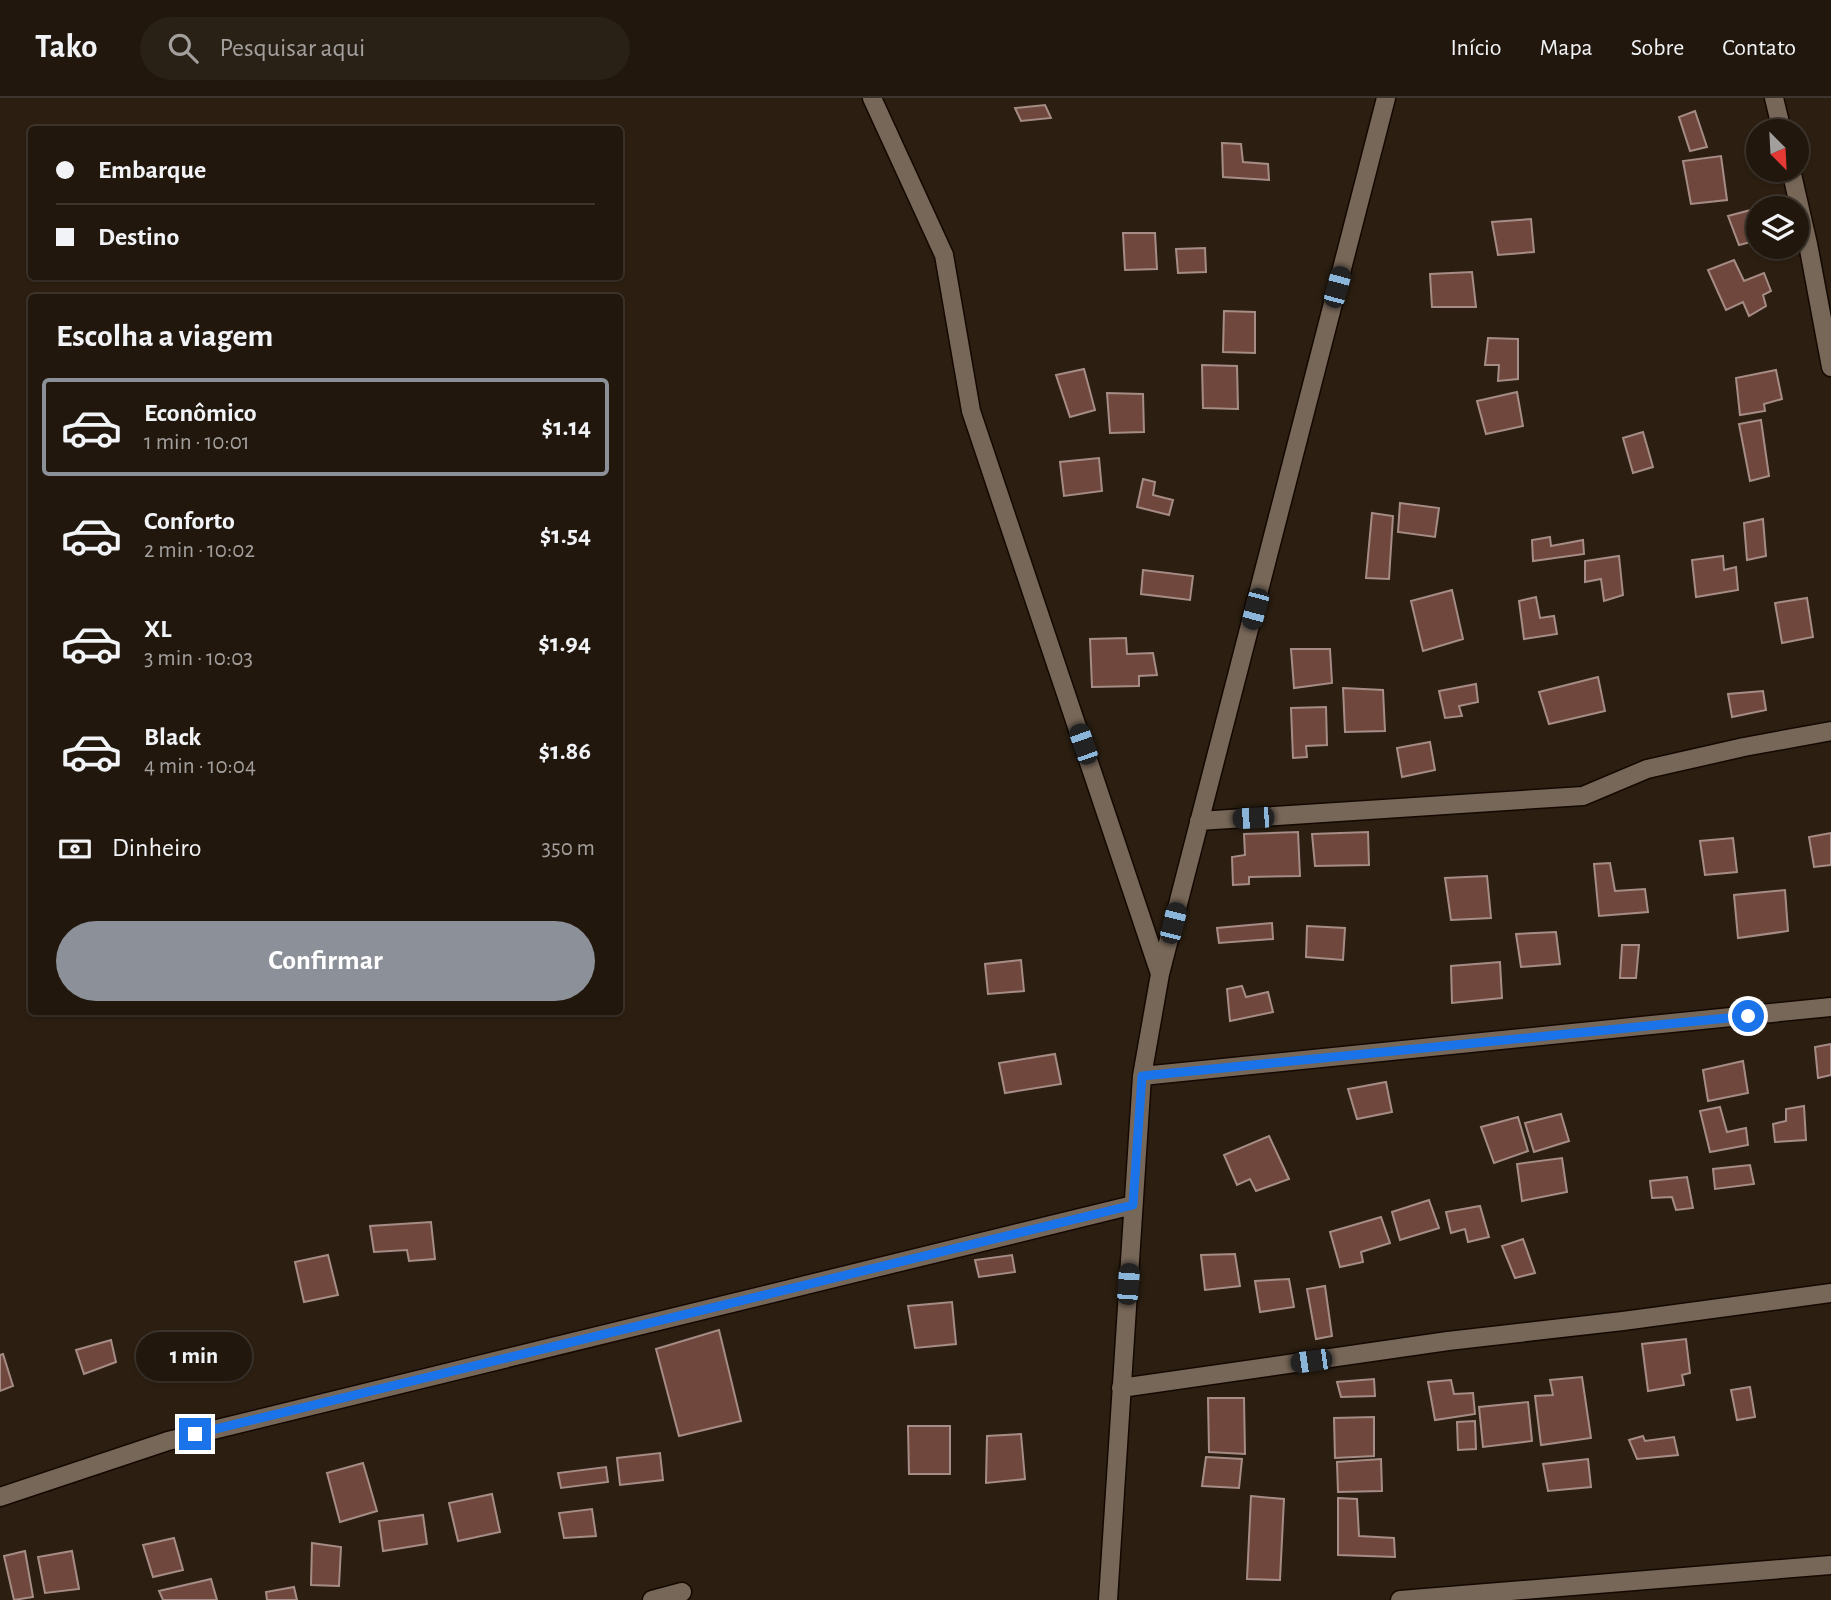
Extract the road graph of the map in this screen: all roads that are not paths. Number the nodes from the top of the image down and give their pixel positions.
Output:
1 (872, 98) edge
2 (1385, 98) edge
3 (1774, 98) edge
4 (1779, 119) edge
5 (1794, 182) edge
6 (1831, 367) edge
7 (1831, 731) edge
8 (1199, 821) junction
9 (1160, 974) junction
10 (1831, 1007) edge
11 (1142, 1076) junction
12 (1133, 1205) junction
13 (1831, 1293) edge
14 (1121, 1388) junction
15 (0, 1497) edge
16 (1831, 1564) edge
17 (682, 1592) dead end
18 (652, 1600) edge
19 (1108, 1600) edge
20 (1400, 1600) edge

1 - 9 street
2 - 8 street
3 - 4 street
5 - 6 street
7 - 8 street
8 - 9 street
9 - 11 street
10 - 11 street
11 - 12 street
12 - 14 street
12 - 15 street
13 - 14 street
14 - 19 street
16 - 20 street
17 - 18 street

